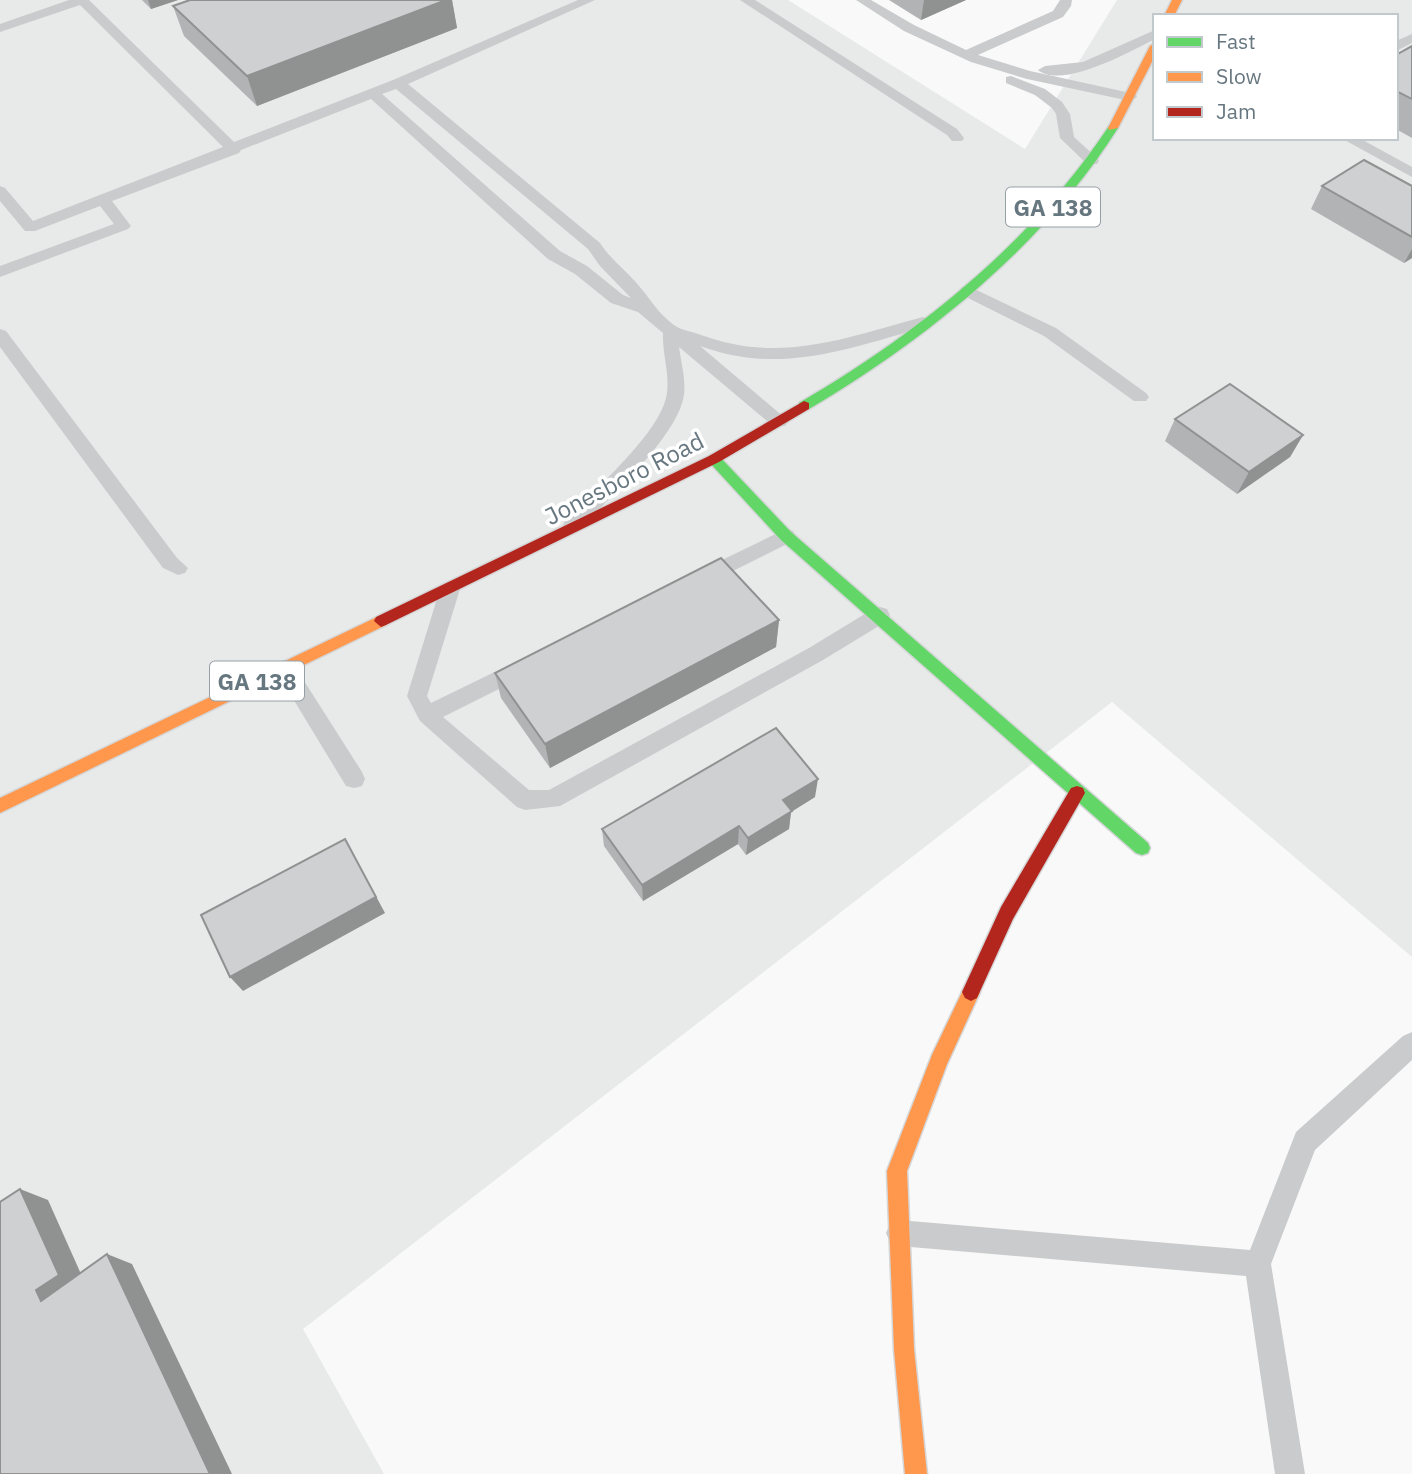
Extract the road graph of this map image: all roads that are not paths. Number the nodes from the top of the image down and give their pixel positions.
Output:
1 (81, 0) edge
2 (589, 0) edge
3 (746, 0) edge
4 (862, 0) edge
5 (1066, 0) edge
6 (0, 28) edge
7 (1153, 35) edge
8 (967, 55) junction
9 (1151, 64) edge
10 (994, 65) junction
11 (398, 83) junction
12 (373, 93) junction
13 (1130, 97) junction
14 (957, 138) dead end
15 (1352, 140) edge
16 (234, 150) junction
17 (1092, 161) junction
18 (1412, 173) edge
19 (0, 191) edge
20 (103, 200) junction
21 (0, 272) edge
22 (968, 291) junction
23 (644, 308) junction
24 (936, 318) junction
25 (671, 331) junction
26 (0, 335) edge
27 (1140, 397) dead end
28 (779, 422) junction
29 (714, 459) junction
30 (564, 534) junction
31 (786, 536) junction
32 (178, 568) dead end
33 (687, 585) edge
34 (450, 589) junction
35 (880, 615) junction
36 (539, 659) edge
37 (285, 668) junction
38 (427, 715) junction
39 (354, 779) dead end
40 (1077, 793) junction
41 (0, 806) edge
42 (1142, 848) dead end
43 (1412, 1044) edge
44 (899, 1233) junction
45 (1258, 1264) junction
46 (916, 1474) edge
47 (1290, 1474) edge

1 - 6 lane
1 - 16 lane
2 - 11 lane
3 - 14 lane
4 - 8 lane
5 - 8 lane
7 - 10 lane
8 - 10 lane
9 - 13 main road, Jonesboro Road / GA 138
10 - 13 lane
10 - 17 lane
11 - 12 lane
11 - 23 lane
12 - 16 lane
12 - 23 lane
13 - 17 main road, Jonesboro Road / GA 138
15 - 18 lane
16 - 20 lane
17 - 22 main road, Jonesboro Road / GA 138
19 - 20 lane
20 - 21 lane
22 - 24 main road, Jonesboro Road / GA 138
22 - 27 lane
23 - 25 lane
24 - 25 lane
24 - 28 main road, Jonesboro Road / GA 138
25 - 28 lane
25 - 30 lane
26 - 32 lane
28 - 29 main road, Jonesboro Road / GA 138
29 - 30 main road, Jonesboro Road / GA 138
29 - 31 main road
30 - 34 main road, Jonesboro Road / GA 138
31 - 33 lane
31 - 35 main road
34 - 37 main road, Jonesboro Road / GA 138
34 - 38 lane
35 - 38 lane
35 - 40 main road
36 - 38 lane
37 - 39 lane
37 - 41 main road, Jonesboro Road / GA 138
40 - 42 main road
40 - 44 main road
43 - 45 lane
44 - 45 lane
44 - 46 main road
45 - 47 lane

